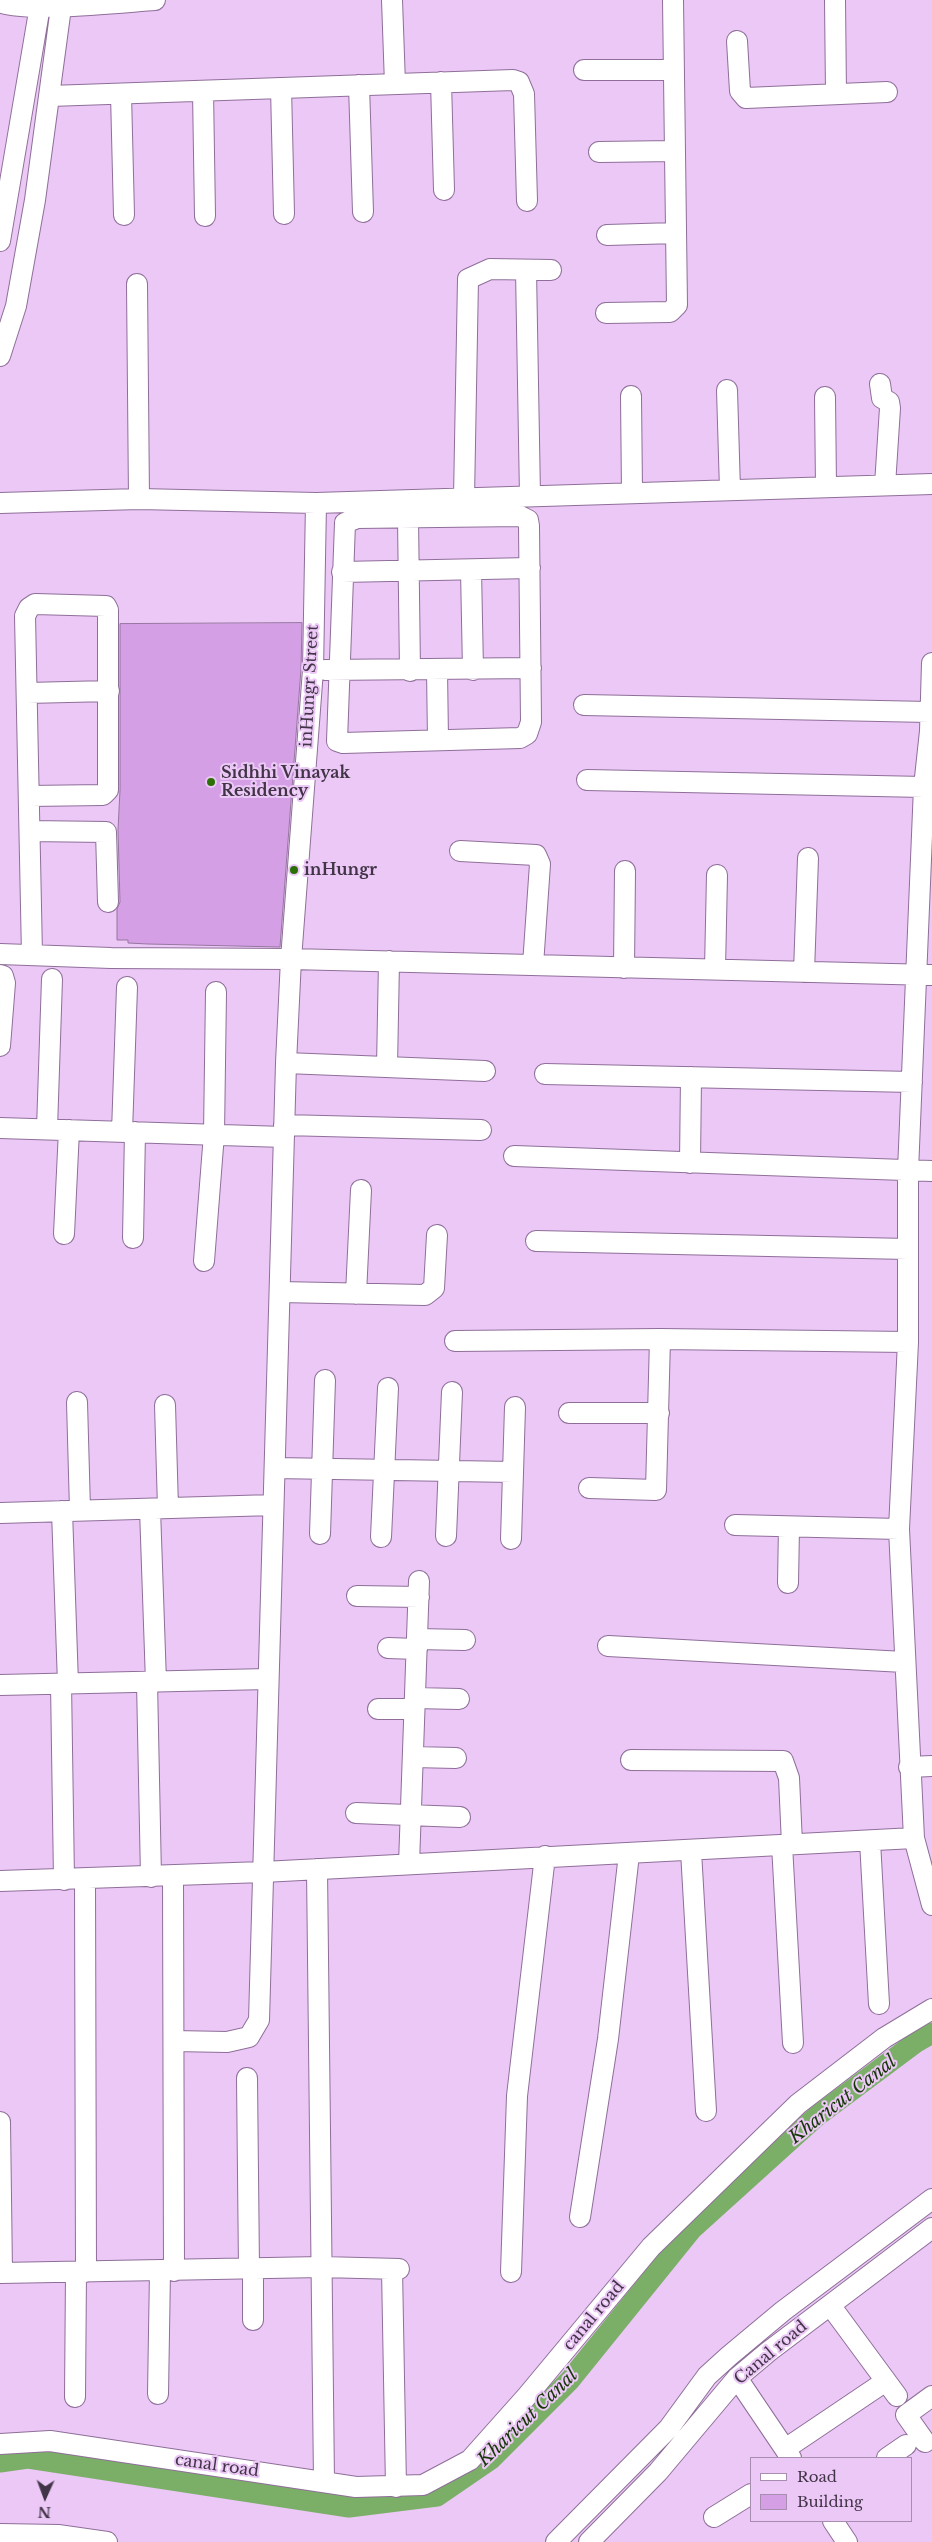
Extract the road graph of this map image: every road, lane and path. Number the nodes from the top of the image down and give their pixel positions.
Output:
1 (155, 0) edge
2 (392, 0) edge
3 (673, 0) edge
4 (835, 0) edge
5 (61, 2) edge
6 (40, 3) edge
7 (3, 6) edge
8 (738, 41) dead end
9 (584, 70) dead end
10 (674, 70) junction
11 (441, 82) junction
12 (395, 84) junction
13 (359, 85) junction
14 (281, 88) junction
15 (203, 91) junction
16 (888, 92) dead end
17 (122, 94) junction
18 (836, 94) junction
19 (50, 96) junction
20 (674, 151) junction
21 (599, 152) dead end
22 (444, 190) dead end
23 (528, 201) dead end
24 (363, 212) dead end
25 (284, 214) dead end
26 (124, 215) dead end
27 (205, 216) dead end
28 (676, 234) junction
29 (607, 235) dead end
30 (0, 241) edge
31 (526, 270) junction
32 (551, 270) dead end
33 (137, 284) dead end
34 (606, 313) dead end
35 (0, 356) edge
36 (880, 384) dead end
37 (728, 390) dead end
38 (631, 396) dead end
39 (825, 397) dead end
40 (932, 484) edge
41 (885, 485) junction
42 (826, 486) junction
43 (730, 490) junction
44 (632, 492) junction
45 (530, 496) junction
46 (464, 498) junction
47 (139, 499) junction
48 (0, 503) edge
49 (316, 503) junction
50 (408, 518) junction
51 (530, 568) junction
52 (471, 570) junction
53 (409, 571) junction
54 (342, 572) junction
55 (932, 663) edge
56 (531, 668) junction
57 (313, 670) junction
58 (339, 670) junction
59 (437, 670) junction
60 (473, 670) junction
61 (410, 671) junction
62 (109, 691) junction
63 (27, 692) junction
64 (584, 705) dead end
65 (930, 725) edge
66 (438, 740) junction
67 (587, 780) dead end
68 (924, 787) junction
69 (29, 796) junction
70 (30, 831) junction
71 (460, 851) dead end
72 (808, 858) dead end
73 (625, 871) dead end
74 (717, 875) dead end
75 (108, 902) dead end
76 (0, 954) edge
77 (32, 955) junction
78 (291, 959) junction
79 (389, 961) junction
80 (534, 965) junction
81 (624, 968) junction
82 (715, 969) junction
83 (804, 972) junction
84 (925, 974) edge
85 (0, 975) edge
86 (52, 978) dead end
87 (127, 987) dead end
88 (216, 992) dead end
89 (0, 1046) edge
90 (286, 1063) junction
91 (387, 1067) junction
92 (485, 1071) dead end
93 (545, 1074) dead end
94 (692, 1077) junction
95 (912, 1082) junction
96 (0, 1128) edge
97 (47, 1129) junction
98 (69, 1130) junction
99 (482, 1130) dead end
100 (284, 1131) junction
101 (129, 1132) junction
102 (214, 1134) junction
103 (514, 1156) dead end
104 (690, 1163) junction
105 (908, 1171) junction
106 (932, 1171) edge
107 (361, 1190) dead end
108 (64, 1234) dead end
109 (437, 1235) dead end
110 (133, 1238) dead end
111 (536, 1241) dead end
112 (908, 1249) junction
113 (204, 1261) dead end
114 (280, 1292) junction
115 (356, 1294) junction
116 (660, 1339) junction
117 (455, 1341) dead end
118 (908, 1342) junction
119 (325, 1380) dead end
120 (388, 1388) dead end
121 (452, 1392) dead end
122 (77, 1402) dead end
123 (165, 1405) dead end
124 (515, 1407) dead end
125 (569, 1413) dead end
126 (659, 1413) junction
127 (275, 1468) junction
128 (323, 1469) junction
129 (384, 1470) junction
130 (450, 1471) junction
131 (513, 1472) junction
132 (589, 1488) dead end
133 (273, 1505) junction
134 (159, 1508) junction
135 (71, 1511) junction
136 (0, 1513) edge
137 (735, 1525) dead end
138 (789, 1527) junction
139 (900, 1530) junction
140 (320, 1534) dead end
141 (446, 1536) dead end
142 (381, 1537) dead end
143 (511, 1539) dead end
144 (788, 1583) dead end
145 (357, 1596) dead end
146 (465, 1640) dead end
147 (417, 1644) junction
148 (608, 1646) dead end
149 (388, 1648) dead end
150 (904, 1662) junction
151 (268, 1679) junction
152 (152, 1682) junction
153 (64, 1684) junction
154 (0, 1685) edge
155 (458, 1699) dead end
156 (415, 1704) junction
157 (378, 1708) dead end
158 (413, 1757) junction
159 (456, 1758) dead end
160 (631, 1760) dead end
161 (932, 1766) edge
162 (909, 1767) junction
163 (356, 1813) dead end
164 (410, 1815) junction
165 (460, 1816) dead end
166 (914, 1838) junction
167 (870, 1841) junction
168 (787, 1845) junction
169 (691, 1850) junction
170 (629, 1854) junction
171 (545, 1856) junction
172 (409, 1864) junction
173 (317, 1869) junction
174 (263, 1872) junction
175 (174, 1876) junction
176 (151, 1877) junction
177 (85, 1879) junction
178 (64, 1880) junction
179 (0, 1881) edge
180 (932, 1905) edge
181 (879, 2004) dead end
182 (932, 2010) edge
183 (174, 2041) junction
184 (794, 2043) dead end
185 (247, 2078) dead end
186 (706, 2111) dead end
187 (0, 2122) edge
188 (932, 2200) edge
189 (580, 2217) dead end
190 (932, 2228) edge
191 (322, 2267) junction
192 (251, 2269) junction
193 (167, 2271) junction
194 (81, 2272) junction
195 (511, 2272) dead end
196 (1, 2273) edge
197 (830, 2305) junction
198 (253, 2320) dead end
199 (738, 2378) junction
200 (158, 2394) dead end
201 (932, 2396) edge
202 (75, 2397) dead end
203 (0, 2444) edge
204 (788, 2454) edge
205 (889, 2457) edge
206 (324, 2482) junction
207 (396, 2487) junction
208 (750, 2495) edge
209 (714, 2517) dead end
210 (834, 2522) edge
211 (0, 2534) edge
212 (108, 2542) edge
213 (556, 2542) edge
214 (589, 2542) edge
215 (847, 2542) edge

1 - 5 street
2 - 12 street
3 - 10 street
4 - 18 street
5 - 6 street
5 - 19 street
6 - 7 street
6 - 30 street
8 - 18 street
9 - 10 street
10 - 20 street
11 - 12 street
11 - 22 street
11 - 23 street
12 - 13 street
13 - 14 street
13 - 24 street
14 - 15 street
14 - 25 street
15 - 17 street
15 - 27 street
16 - 18 street
17 - 19 street
17 - 26 street
19 - 35 street
20 - 21 street
20 - 28 street
28 - 29 street
28 - 34 street
31 - 32 street
31 - 45 street
31 - 46 street
33 - 47 street
36 - 41 street
37 - 43 street
38 - 44 street
39 - 42 street
40 - 41 street
41 - 42 street
42 - 43 street
43 - 44 street
44 - 45 street
45 - 46 street
46 - 49 street
47 - 48 street
47 - 49 street
49 - 57 street, inHungr Street
50 - 51 street
50 - 53 street
50 - 54 street
51 - 52 street
51 - 56 street
52 - 53 street
52 - 60 street
53 - 54 street
53 - 61 street
54 - 58 street
55 - 65 street
56 - 60 street
56 - 66 street
57 - 58 street
57 - 78 street, inHungr Street
58 - 61 street
58 - 66 street
59 - 60 street
59 - 61 street
59 - 66 street
62 - 63 street
62 - 63 street
62 - 69 street
63 - 69 street
64 - 65 street
65 - 68 street
67 - 68 street
68 - 84 street
69 - 70 street
70 - 75 street
70 - 77 street
71 - 80 street
72 - 83 street
73 - 81 street
74 - 82 street
76 - 77 street
77 - 78 street
78 - 79 street
78 - 90 street, inHungr Street
79 - 80 street
79 - 91 street
80 - 81 street
81 - 82 street
82 - 83 street
83 - 84 street
84 - 95 street
85 - 89 street
86 - 97 street
87 - 101 street
88 - 102 street
90 - 91 street
90 - 100 street, inHungr Street
91 - 92 street
93 - 94 street
94 - 95 street
94 - 104 street
95 - 105 street
96 - 97 street
97 - 98 street
98 - 101 street
98 - 108 street
99 - 100 street
100 - 102 street
100 - 114 street, inHungr Street
101 - 102 street
101 - 110 street
102 - 113 street
103 - 104 street
104 - 105 street
105 - 106 street
105 - 112 street
107 - 115 street
109 - 115 street
111 - 112 street
112 - 118 street
114 - 115 street
114 - 127 street, inHungr Street
116 - 117 street
116 - 118 street
116 - 126 street
118 - 139 street
119 - 128 street
120 - 129 street
121 - 130 street
122 - 135 street
123 - 134 street
124 - 131 street
125 - 126 street
126 - 132 street
127 - 128 street
127 - 133 street, inHungr Street
128 - 129 street
128 - 140 street
129 - 130 street
129 - 142 street
130 - 131 street
130 - 141 street
131 - 143 street
133 - 134 street
133 - 151 street, inHungr Street
134 - 135 street
134 - 152 street
135 - 136 street
135 - 153 street
137 - 138 street
138 - 139 street
138 - 144 street
139 - 150 street
145 - 147 street
146 - 147 street
147 - 149 street
147 - 156 street
148 - 150 street
150 - 162 street
151 - 152 street
151 - 174 street, inHungr Street
152 - 153 street
152 - 176 street
153 - 154 street
153 - 178 street
155 - 156 street
156 - 157 street
156 - 158 street
158 - 159 street
158 - 164 street
160 - 168 street
161 - 162 street
162 - 166 street
163 - 164 street
164 - 165 street
164 - 172 street
166 - 167 street
166 - 180 street
167 - 168 street
167 - 181 street
168 - 169 street
168 - 184 street
169 - 170 street
169 - 186 street
170 - 171 street
170 - 189 street
171 - 172 street
171 - 195 street
172 - 173 street
173 - 174 street
173 - 191 street
174 - 175 street
174 - 183 street, inHungr Street
175 - 176 street
175 - 183 street
176 - 177 street
177 - 178 street
177 - 194 street
178 - 179 street
182 - 207 street, canal road
183 - 193 street
185 - 192 street
187 - 196 street
188 - 213 street
190 - 197 street, Canal road
191 - 192 street
191 - 206 street
191 - 207 street
192 - 193 street
192 - 198 street
193 - 194 street
193 - 200 street
194 - 196 street
194 - 202 street
197 - 199 street, Canal road
197 - 204 street
199 - 204 street
199 - 214 street, Canal road
201 - 205 street
203 - 206 street, canal road
206 - 207 street, canal road
208 - 209 street
210 - 215 street
211 - 212 street

